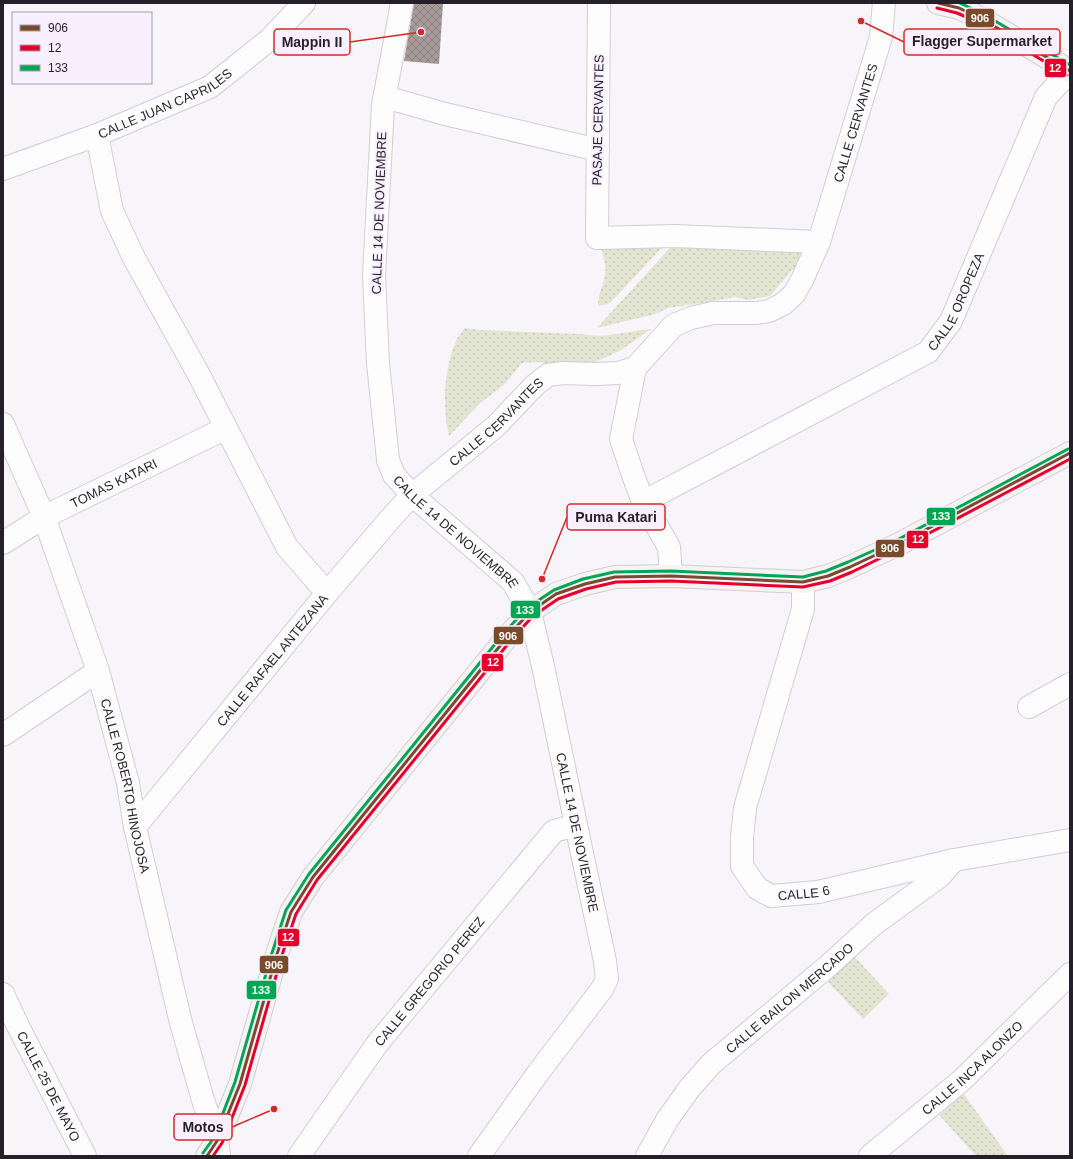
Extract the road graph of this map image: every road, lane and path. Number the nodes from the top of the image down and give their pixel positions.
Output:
1 (304, 3) edge
2 (402, 3) edge
3 (599, 3) edge
4 (884, 3) edge
5 (938, 3) edge
6 (959, 5) edge
7 (1070, 71) edge
8 (385, 97) junction
9 (97, 135) junction
10 (598, 150) junction
11 (3, 169) edge
12 (819, 242) junction
13 (635, 368) junction
14 (3, 424) edge
15 (226, 428) junction
16 (1070, 453) edge
17 (412, 495) junction
18 (643, 502) junction
19 (44, 517) junction
20 (3, 542) edge
21 (671, 576) junction
22 (803, 582) junction
23 (327, 593) junction
24 (530, 612) junction
25 (98, 671) junction
26 (1070, 684) edge
27 (1029, 707) dead end
28 (3, 735) edge
29 (576, 825) junction
30 (135, 827) junction
31 (1070, 840) edge
32 (954, 860) junction
33 (1070, 974) edge
34 (3, 994) edge
35 (215, 1151) edge
36 (85, 1156) edge
37 (299, 1156) edge
38 (479, 1156) edge
39 (647, 1156) edge
40 (870, 1156) edge

1 - 9 street, CALLE JUAN CAPRILES
2 - 8 street, CALLE 14 DE NOVIEMBRE
3 - 10 street, PASAJE CERVANTES
4 - 12 street, CALLE CERVANTES
5 - 6 main road
6 - 7 main road
7 - 18 street, CALLE OROPEZA
8 - 10 street
8 - 17 street, CALLE 14 DE NOVIEMBRE
9 - 11 street, CALLE JUAN CAPRILES
9 - 15 street
10 - 12 street, PASAJE CERVANTES
12 - 13 street, CALLE CERVANTES
13 - 17 street, CALLE CERVANTES
13 - 18 street
14 - 19 street, CALLE ROBERTO HINOJOSA
15 - 19 street, TOMAS KATARI
15 - 23 street
16 - 22 main road
17 - 23 street, CALLE RAFAEL ANTEZANA
17 - 24 street, CALLE 14 DE NOVIEMBRE
18 - 21 street
19 - 20 street, TOMAS KATARI
19 - 25 street, CALLE ROBERTO HINOJOSA
21 - 22 main road
21 - 24 main road
22 - 32 street, CALLE 6
23 - 30 street, CALLE RAFAEL ANTEZANA
24 - 29 street, CALLE 14 DE NOVIEMBRE
24 - 35 main road
25 - 28 street
25 - 30 street, CALLE ROBERTO HINOJOSA
26 - 27 street
29 - 37 street, CALLE GREGORIO PEREZ
29 - 38 street, CALLE 14 DE NOVIEMBRE
30 - 35 street, CALLE ROBERTO HINOJOSA
31 - 32 street, CALLE 6
32 - 39 street, CALLE BAILON MERCADO
33 - 40 street, CALLE INCA ALONZO
34 - 36 street, CALLE 25 DE MAYO

